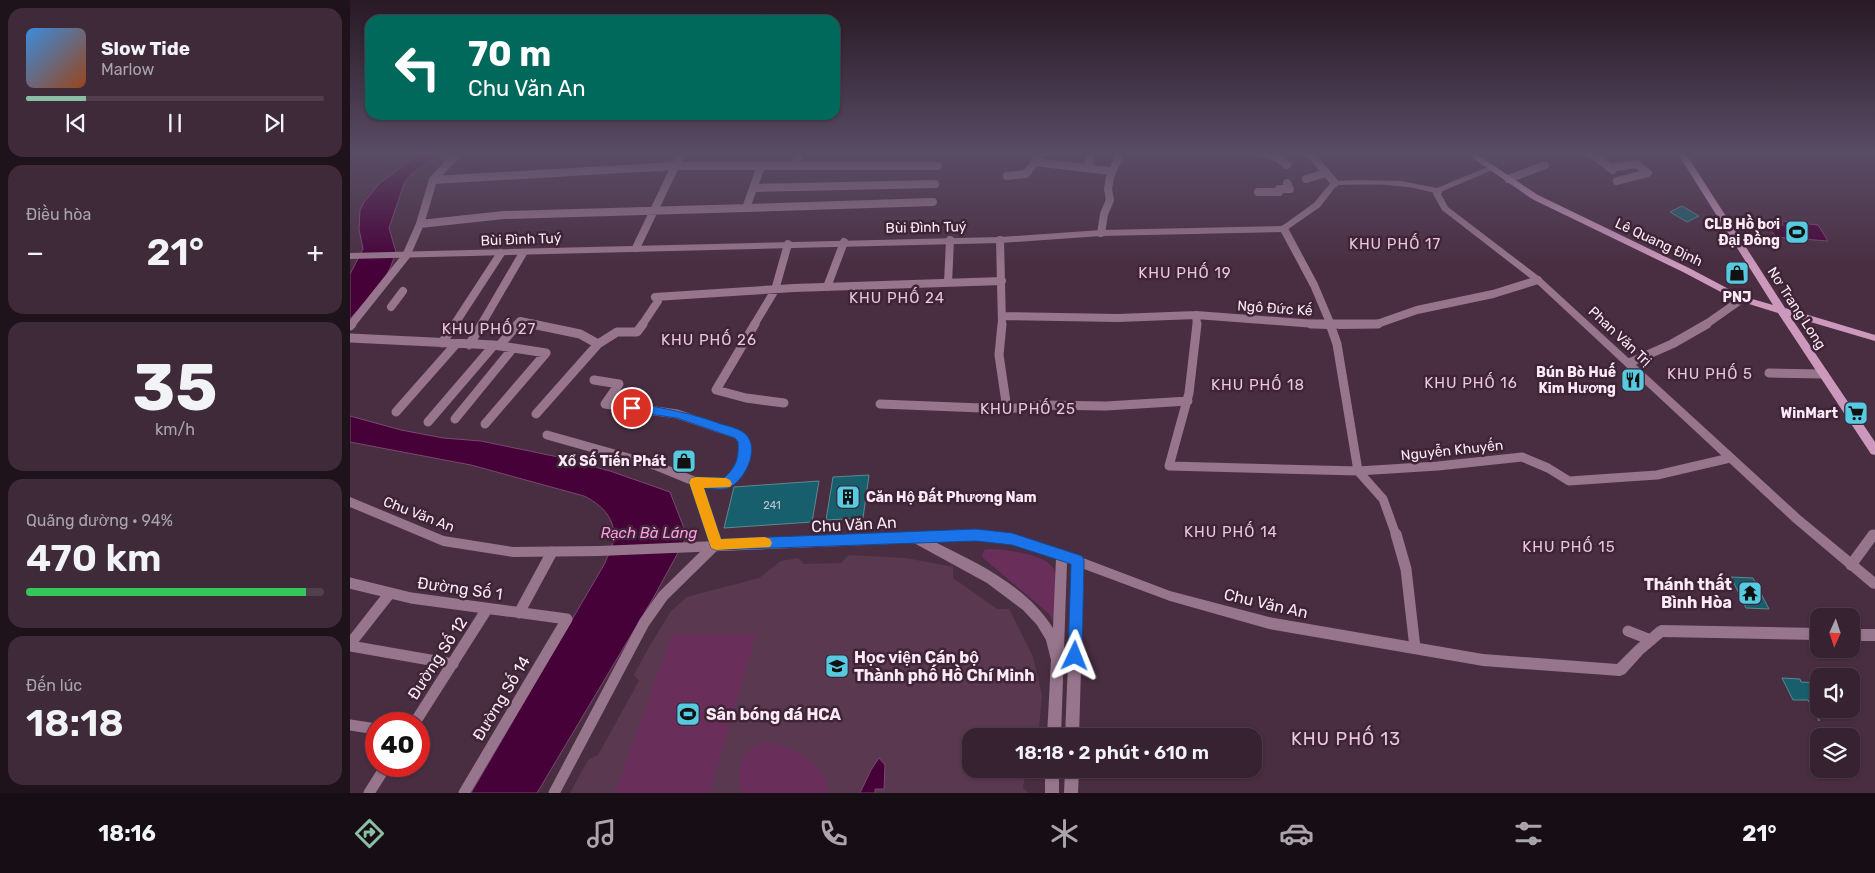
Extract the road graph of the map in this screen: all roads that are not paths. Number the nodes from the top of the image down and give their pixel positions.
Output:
1 (430, 191) edge
2 (661, 191) edge
3 (753, 191) edge
4 (1108, 191) edge
5 (1278, 191) edge
6 (1328, 191) edge
7 (1438, 191) edge
8 (1528, 191) edge
9 (1705, 191) edge
10 (1258, 192) dead end
11 (933, 202) dead end
12 (746, 208) junction
13 (652, 210) junction
14 (420, 224) junction
15 (1284, 229) junction
16 (1101, 233) junction
17 (950, 240) junction
18 (1000, 240) junction
19 (844, 242) junction
20 (788, 244) junction
21 (636, 248) junction
22 (501, 253) junction
23 (523, 253) junction
24 (350, 256) edge
25 (406, 256) junction
26 (1538, 280) junction
27 (1002, 281) junction
28 (948, 283) junction
29 (844, 287) joint
30 (818, 288) joint
31 (827, 288) junction
32 (775, 290) junction
33 (403, 291) dead end
34 (1732, 294) junction
35 (1742, 299) junction
36 (1761, 304) junction
37 (391, 307) dead end
38 (1781, 310) junction
39 (1196, 314) junction
40 (1003, 316) junction
41 (1331, 325) junction
42 (350, 326) edge
43 (350, 338) edge
44 (1875, 338) edge
45 (442, 343) junction
46 (456, 344) junction
47 (598, 344) junction
48 (469, 345) junction
49 (497, 345) junction
50 (512, 348) junction
51 (1629, 363) junction
52 (1768, 373) dead end
53 (1824, 374) junction
54 (594, 380) dead end
55 (1188, 401) junction
56 (784, 402) dead end
57 (880, 404) dead end
58 (1007, 409) junction
59 (396, 412) dead end
60 (536, 414) dead end
61 (454, 419) dead end
62 (428, 422) dead end
63 (486, 424) dead end
64 (548, 435) dead end
65 (1875, 451) edge
66 (1730, 458) junction
67 (1358, 472) junction
68 (696, 482) junction
69 (350, 502) edge
70 (1873, 535) dead end
71 (915, 537) junction
72 (716, 544) junction
73 (552, 552) junction
74 (1062, 554) junction
75 (1078, 560) junction
76 (1851, 565) junction
77 (350, 583) edge
78 (1875, 584) edge
79 (390, 593) junction
80 (488, 609) junction
81 (520, 613) junction
82 (567, 619) joint
83 (1628, 631) dead end
84 (1810, 634) edge
85 (1860, 635) edge
86 (1875, 635) edge
87 (1651, 640) junction
88 (350, 645) edge
89 (1415, 648) junction
90 (1057, 659) junction
91 (453, 664) junction
92 (422, 712) edge
93 (350, 725) edge
94 (365, 727) edge
95 (1054, 728) edge
96 (1072, 728) edge
97 (379, 777) edge
98 (1052, 778) edge
99 (1072, 778) edge
100 (369, 793) edge
101 (464, 793) edge
102 (554, 793) edge
103 (1052, 793) edge
104 (1071, 793) edge

1 - 14 street
2 - 13 street
3 - 12 street
4 - 16 street
5 - 10 street
6 - 15 street
7 - 26 street, Phan Văn Trị
8 - 34 main road, Lê Quang Định
9 - 38 main road, Nơ Trang Long
11 - 12 street
12 - 13 street
13 - 14 street
13 - 21 street
14 - 25 street
15 - 16 street, Bùi Đình Tuý
15 - 41 street
16 - 18 street, Bùi Đình Tuý
17 - 18 street, Bùi Đình Tuý
17 - 19 street, Bùi Đình Tuý
17 - 28 street
18 - 27 street
19 - 20 street, Bùi Đình Tuý
19 - 31 street
20 - 21 street, Bùi Đình Tuý
20 - 32 street
21 - 23 street, Bùi Đình Tuý
22 - 23 street, Bùi Đình Tuý
22 - 25 street, Bùi Đình Tuý
22 - 45 street
23 - 48 street
24 - 25 street, Bùi Đình Tuý
25 - 42 street
26 - 41 street, Ngô Đức Kế
26 - 51 street, Phan Văn Trị
27 - 28 street
27 - 40 street
28 - 29 street
29 - 31 street
30 - 31 street
30 - 32 street
32 - 47 street
32 - 56 street
33 - 37 street
34 - 35 main road, Lê Quang Định
34 - 36 main road, Lê Quang Định
35 - 36 main road, Lê Quang Định
35 - 51 street
36 - 38 main road, Lê Quang Định
38 - 44 main road, Lê Quang Định
38 - 53 main road, Nơ Trang Long
39 - 40 street, Ngô Đức Kế
39 - 41 street, Ngô Đức Kế
39 - 55 street
40 - 58 street
41 - 67 street
43 - 45 street
45 - 46 street
46 - 48 street
46 - 59 street
47 - 49 street
47 - 60 street
48 - 49 street
49 - 50 street
49 - 62 street
50 - 61 street
50 - 63 street
51 - 66 street, Phan Văn Trị
52 - 53 street
53 - 65 main road, Nơ Trang Long
54 - 68 street
55 - 58 street
55 - 67 street, Nguyễn Khuyến
57 - 58 street
64 - 68 street
66 - 67 street, Nguyễn Khuyến
66 - 76 street, Phan Văn Trị
67 - 89 street
68 - 72 street
69 - 73 street, Chu Văn An
70 - 76 street
71 - 72 street, Chu Văn An
71 - 74 street, Chu Văn An
71 - 90 street
72 - 73 street, Chu Văn An
72 - 102 street
73 - 81 street
74 - 75 street, Chu Văn An
74 - 90 street
75 - 89 street, Chu Văn An
75 - 96 street
76 - 78 street, Phan Văn Trị
77 - 79 street, Đường Số 1
79 - 80 street, Đường Số 1
79 - 88 street
80 - 81 street, Đường Số 1
80 - 91 street, Đường Số 12
81 - 82 street, Đường Số 1
82 - 101 street, Đường Số 14
83 - 87 street
84 - 87 street, Chu Văn An
85 - 86 street
87 - 89 street, Chu Văn An
88 - 91 street
90 - 95 street
91 - 92 street, Đường Số 12
93 - 94 street
97 - 100 street
98 - 103 street
99 - 104 street

